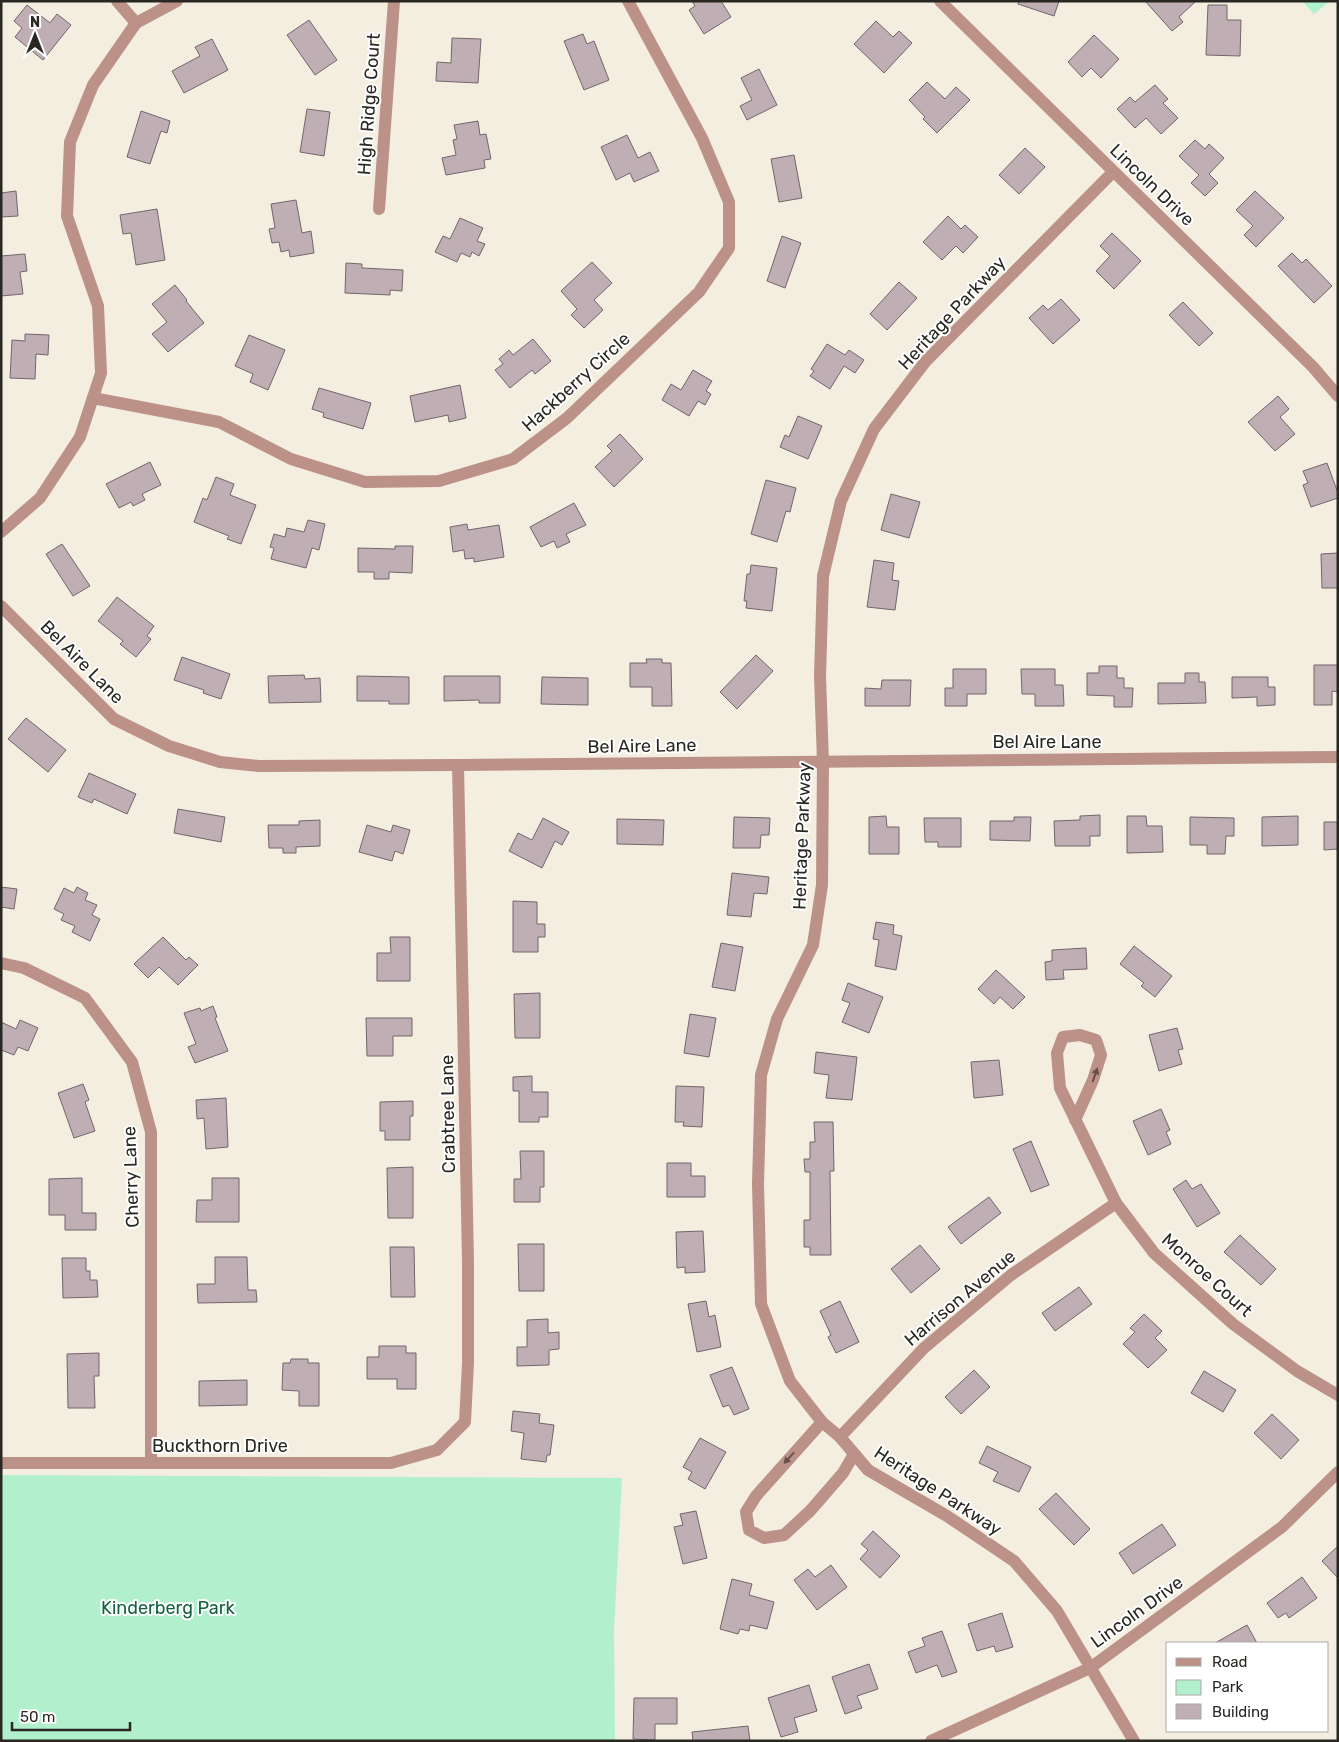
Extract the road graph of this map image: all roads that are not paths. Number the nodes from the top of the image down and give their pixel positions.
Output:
1 (117, 1) edge
2 (177, 1) edge
3 (394, 1) edge
4 (628, 1) edge
5 (940, 1) edge
6 (136, 23) junction
7 (1113, 172) junction
8 (379, 209) dead end
9 (1338, 396) edge
10 (93, 398) junction
11 (1, 532) edge
12 (1, 606) edge
13 (1338, 758) edge
14 (823, 762) junction
15 (458, 765) junction
16 (1, 963) edge
17 (1075, 1120) junction
18 (1116, 1202) junction
19 (1338, 1395) edge
20 (822, 1422) junction
21 (840, 1437) junction
22 (437, 1450) joint
23 (854, 1454) junction
24 (1, 1463) edge
25 (151, 1463) junction
26 (1338, 1472) edge
27 (1090, 1668) junction
28 (931, 1741) edge
29 (1134, 1741) edge

1 - 6 street
2 - 6 street
3 - 8 street, High Ridge Court
4 - 10 street, Hackberry Circle
5 - 7 street, Lincoln Drive
6 - 10 street
7 - 9 street, Lincoln Drive
7 - 14 street, Heritage Parkway
10 - 11 street
12 - 15 street, Bel Aire Lane
13 - 14 street, Bel Aire Lane
14 - 15 street, Bel Aire Lane
14 - 20 street, Heritage Parkway
15 - 22 street, Crabtree Lane
16 - 25 street, Cherry Lane
17 -> 17 street, Monroe Court
17 - 18 street, Monroe Court
18 - 19 street, Monroe Court
18 - 21 street, Harrison Avenue
20 - 21 street, Heritage Parkway
20 -> 23 street
21 - 23 street, Heritage Parkway
22 - 25 street, Buckthorn Drive
23 - 27 street, Heritage Parkway
24 - 25 street, Buckthorn Drive
26 - 27 street, Lincoln Drive
27 - 28 street, Lincoln Drive
27 - 29 street, Heritage Parkway

